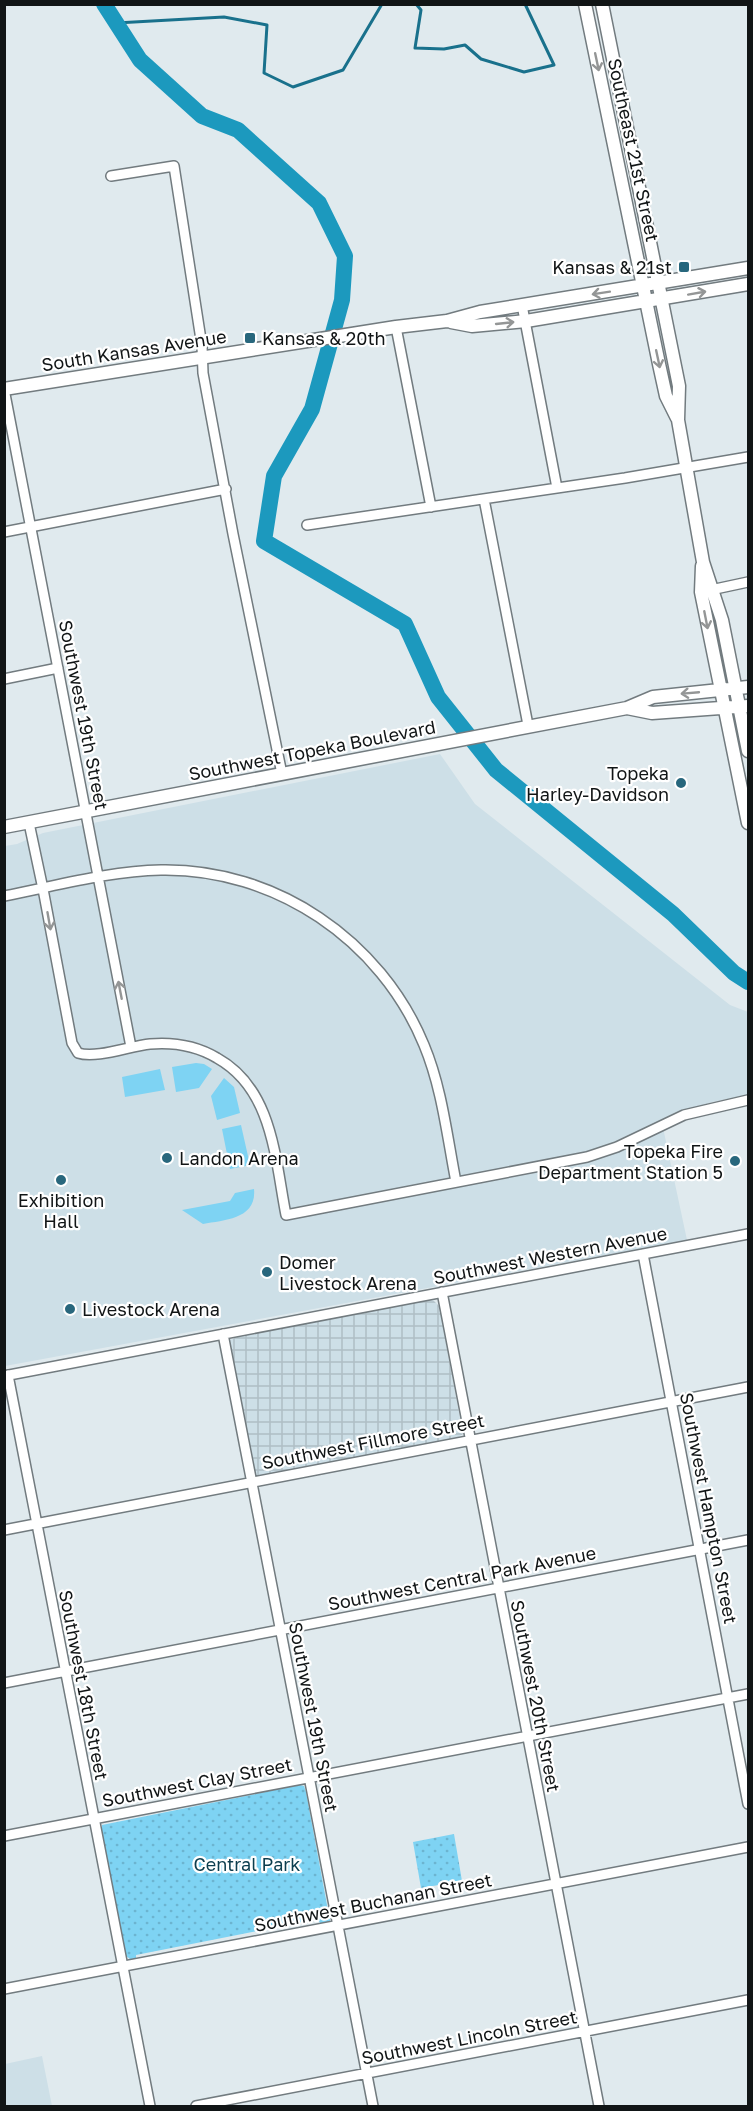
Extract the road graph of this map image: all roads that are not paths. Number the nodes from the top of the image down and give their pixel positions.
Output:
1 (585, 4) edge
2 (602, 4) edge
3 (111, 176) dead end
4 (748, 268) edge
5 (659, 283) junction
6 (748, 284) edge
7 (643, 286) junction
8 (662, 299) junction
9 (646, 302) junction
10 (522, 305) junction
11 (447, 321) junction
12 (526, 321) junction
13 (396, 327) junction
14 (203, 358) junction
15 (4, 389) edge
16 (678, 420) junction
17 (748, 457) edge
18 (687, 468) junction
19 (557, 488) junction
20 (226, 489) junction
21 (484, 499) junction
22 (431, 507) junction
23 (307, 525) dead end
24 (31, 527) junction
25 (4, 532) edge
26 (748, 582) edge
27 (707, 591) junction
28 (58, 668) junction
29 (4, 679) edge
30 (742, 688) edge
31 (720, 690) junction
32 (744, 706) edge
33 (723, 707) junction
34 (627, 708) junction
35 (528, 725) junction
36 (748, 752) edge
37 (282, 774) junction
38 (86, 812) junction
39 (29, 823) junction
40 (748, 823) edge
41 (4, 827) edge
42 (99, 878) junction
43 (43, 889) junction
44 (4, 897) edge
45 (131, 1047) junction
46 (748, 1101) edge
47 (456, 1182) junction
48 (748, 1234) edge
49 (643, 1254) junction
50 (442, 1292) junction
51 (223, 1334) junction
52 (6, 1375) edge
53 (748, 1387) edge
54 (671, 1401) junction
55 (471, 1439) junction
56 (251, 1481) junction
57 (36, 1523) junction
58 (4, 1530) edge
59 (748, 1540) edge
60 (700, 1549) junction
61 (498, 1588) junction
62 (280, 1630) junction
63 (65, 1671) junction
64 (4, 1683) edge
65 (748, 1694) edge
66 (729, 1698) junction
67 (527, 1735) junction
68 (309, 1778) junction
69 (748, 1804) edge
70 (94, 1819) junction
71 (4, 1836) edge
72 (748, 1847) edge
73 (556, 1885) junction
74 (338, 1925) junction
75 (122, 1967) junction
76 (4, 1989) edge
77 (748, 2000) edge
78 (584, 2031) junction
79 (366, 2073) junction
80 (150, 2106) edge
81 (196, 2106) edge
82 (373, 2106) edge
83 (599, 2106) edge

1 -> 7 main road, Southeast 21st Street
2 - 5 main road, Southeast 21st Street
3 - 14 street
4 - 5 main road, South Kansas Avenue
5 - 7 main road, South Kansas Avenue
5 - 8 main road, Southeast 21st Street
8 -> 6 main road, South Kansas Avenue
7 - 9 main road, Southeast 21st Street
7 -> 10 main road, South Kansas Avenue
8 - 9 main road, South Kansas Avenue
8 - 16 main road, Southeast 21st Street
9 - 12 main road, South Kansas Avenue
9 -> 16 main road, Southeast 21st Street
10 - 11 main road, South Kansas Avenue
10 - 12 street
11 -> 12 main road, South Kansas Avenue
11 - 13 main road, South Kansas Avenue
12 - 19 street
13 - 14 main road, South Kansas Avenue
13 - 22 street
14 - 15 main road, South Kansas Avenue
14 - 20 street
15 - 24 street, Southwest 19th Street
16 - 18 main road
17 - 18 street
18 - 19 street
18 - 27 main road
19 - 21 street
20 - 24 street
20 - 37 street
21 - 22 street
21 - 35 street
22 - 23 street
24 - 25 street
24 - 28 street, Southwest 19th Street
26 - 27 street
27 - 30 main road
27 -> 31 main road
28 - 29 street
28 - 38 street, Southwest 19th Street
30 - 31 main road, Southwest Topeka Boulevard
30 - 32 main road
31 - 33 main road
31 -> 34 main road, Southwest Topeka Boulevard
32 - 33 main road, Southwest Topeka Boulevard
32 - 36 main road
33 - 34 main road, Southwest Topeka Boulevard
33 - 40 main road
34 - 35 main road, Southwest Topeka Boulevard
35 - 37 main road, Southwest Topeka Boulevard
37 - 38 main road, Southwest Topeka Boulevard
38 - 39 main road, Southwest Topeka Boulevard
38 - 42 street, Southwest 19th Street
39 - 41 main road, Southwest Topeka Boulevard
39 - 43 street
42 - 43 street
45 -> 42 street, Southwest 19th Street
42 - 47 street
43 - 44 street
43 -> 45 street
45 - 47 street
46 - 47 street
48 - 49 street, Southwest Western Avenue
49 - 50 street, Southwest Western Avenue
49 - 54 street, Southwest Hampton Street
50 - 51 street, Southwest Western Avenue
50 - 55 street, Southwest 20th Street
51 - 52 street, Southwest Western Avenue
51 - 56 street, Southwest 19th Street
52 - 57 street, Southwest 18th Street
53 - 54 street, Southwest Fillmore Street
54 - 55 street, Southwest Fillmore Street
54 - 60 street, Southwest Hampton Street
55 - 56 street, Southwest Fillmore Street
55 - 61 street, Southwest 20th Street
56 - 57 street, Southwest Fillmore Street
56 - 62 street, Southwest 19th Street
57 - 58 street, Southwest Fillmore Street
57 - 63 street, Southwest 18th Street
59 - 60 street, Southwest Central Park Avenue
60 - 61 street, Southwest Central Park Avenue
60 - 66 street, Southwest Hampton Street
61 - 62 street, Southwest Central Park Avenue
61 - 67 street, Southwest 20th Street
62 - 63 street, Southwest Central Park Avenue
62 - 68 street, Southwest 19th Street
63 - 64 street, Southwest Central Park Avenue
63 - 70 street, Southwest 18th Street
65 - 66 street, Southwest Clay Street
66 - 67 street, Southwest Clay Street
66 - 69 street, Southwest Hampton Street
67 - 68 street, Southwest Clay Street
67 - 73 street, Southwest 20th Street
68 - 70 street, Southwest Clay Street
68 - 74 street, Southwest 19th Street
70 - 71 street, Southwest Clay Street
70 - 75 street, Southwest 18th Street
72 - 73 street, Southwest Buchanan Street
73 - 74 street, Southwest Buchanan Street
73 - 78 street, Southwest 20th Street
74 - 75 street, Southwest Buchanan Street
74 - 79 street, Southwest 19th Street
75 - 76 street, Southwest Buchanan Street
75 - 80 street, Southwest 18th Street
77 - 78 street, Southwest Lincoln Street
78 - 79 street, Southwest Lincoln Street
78 - 83 street, Southwest 20th Street
79 - 81 street, Southwest Lincoln Street
79 - 82 street, Southwest 19th Street

